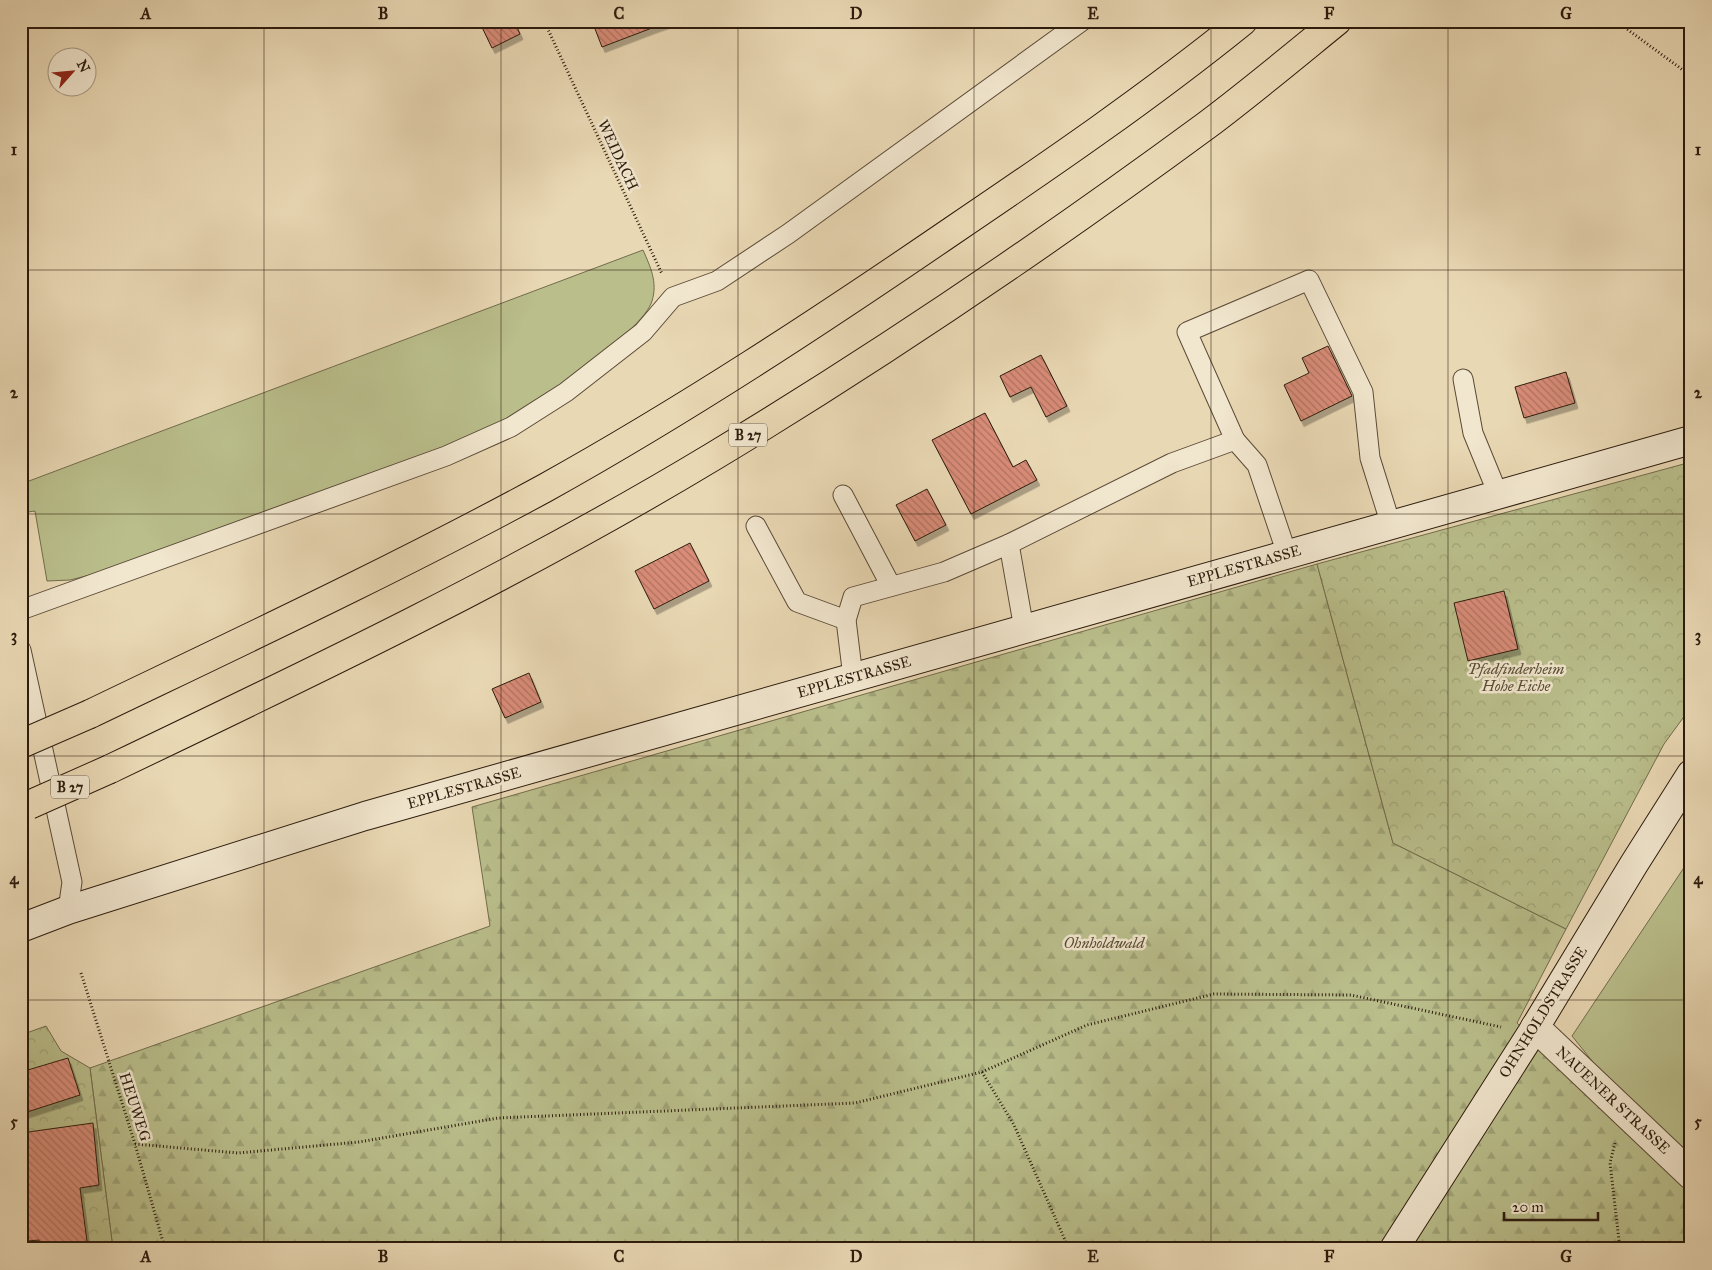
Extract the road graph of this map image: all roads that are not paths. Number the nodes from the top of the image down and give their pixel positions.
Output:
1 (1082, 21) edge
2 (1243, 21) edge
3 (1337, 21) edge
4 (1463, 379) dead end
5 (1235, 440) junction
6 (1691, 440) edge
7 (1498, 494) junction
8 (843, 495) dead end
9 (1391, 525) junction
10 (756, 526) dead end
11 (1009, 544) junction
12 (1287, 554) junction
13 (891, 586) junction
14 (21, 610) edge
15 (846, 620) junction
16 (1024, 628) junction
17 (21, 650) edge
18 (22, 655) edge
19 (853, 677) junction
20 (21, 744) edge
21 (1691, 774) edge
22 (25, 806) edge
23 (68, 910) junction
24 (21, 928) edge
25 (1533, 1030) junction
26 (1691, 1175) edge
27 (1394, 1249) edge

1 - 14 lane
2 - 20 highway, bridge
3 - 22 highway, B 27, bridge
4 - 7 lane
5 - 9 lane
5 - 11 lane
5 - 12 lane
6 - 7 main road, EPPLESTRASSE
7 - 9 main road, EPPLESTRASSE
8 - 13 lane
9 - 12 main road, EPPLESTRASSE
10 - 15 lane
11 - 13 lane
11 - 16 lane
12 - 16 main road, EPPLESTRASSE
13 - 15 lane
15 - 19 lane
16 - 19 main road, EPPLESTRASSE
17 - 18 lane
18 - 23 lane
19 - 23 main road, EPPLESTRASSE
21 - 25 main road, OHNHOLDSTRASSE
23 - 24 main road, EPPLESTRASSE
25 - 26 main road, NAUENER STRASSE
25 - 27 main road, OHNHOLDSTRASSE

